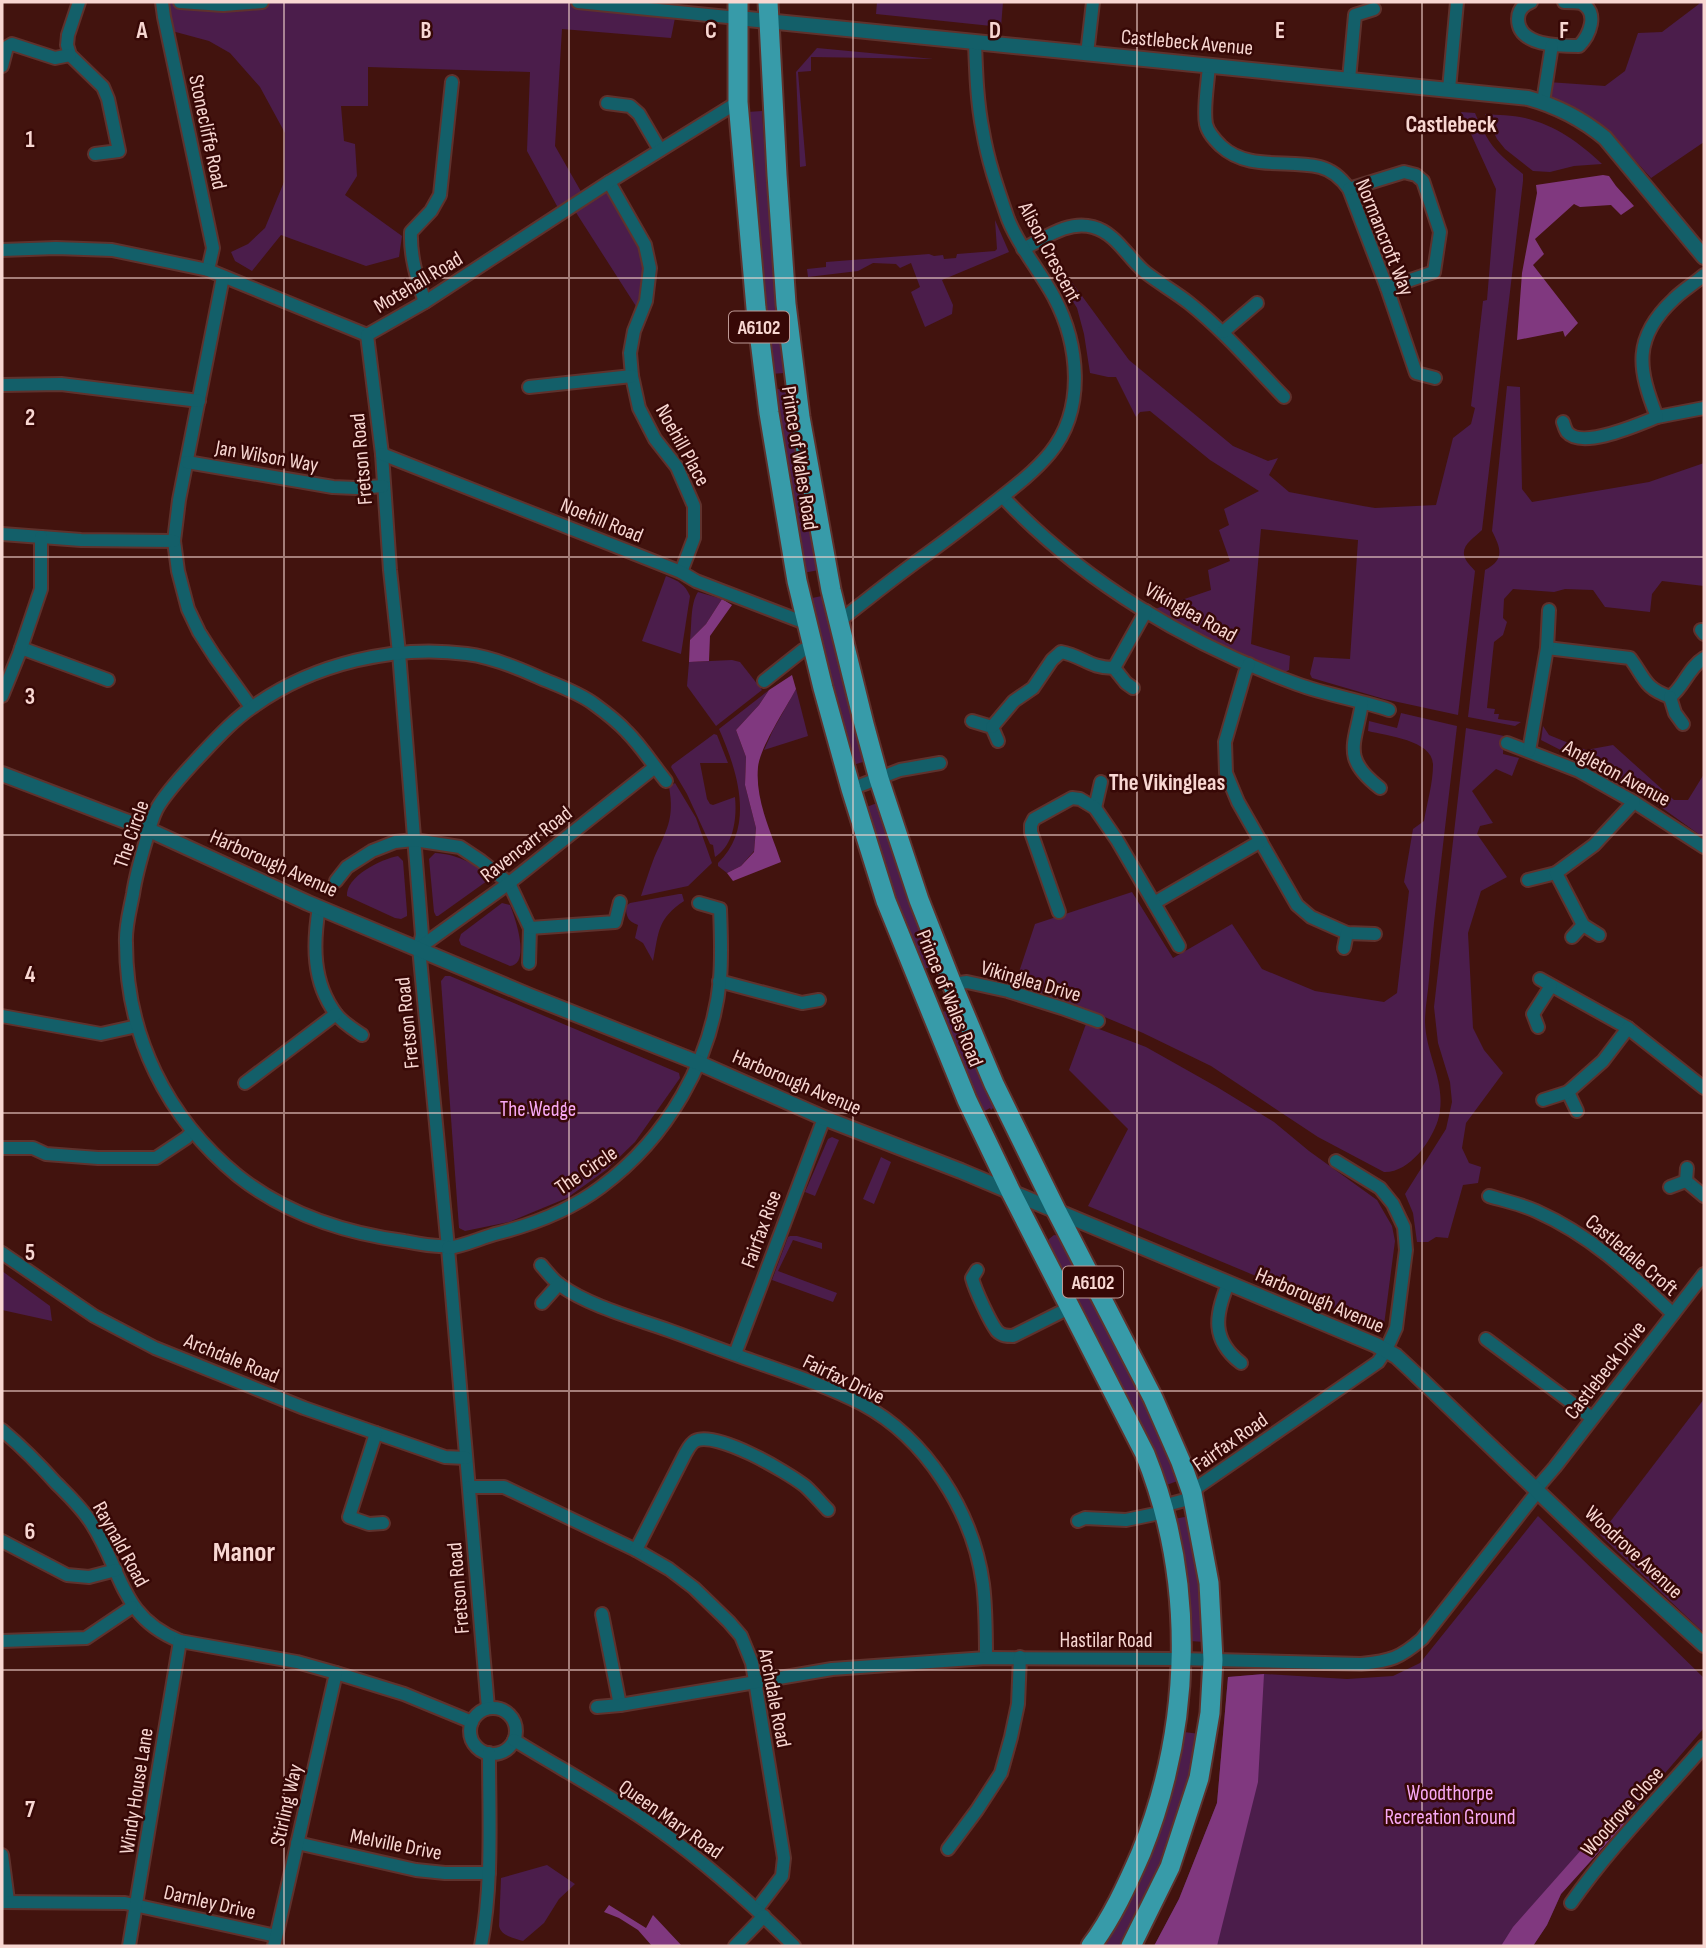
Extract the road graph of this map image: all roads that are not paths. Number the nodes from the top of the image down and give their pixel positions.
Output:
1 (79, 2) edge
2 (162, 2) edge
3 (180, 2) edge
4 (262, 2) edge
5 (578, 2) edge
6 (1093, 2) edge
7 (1457, 2) edge
8 (1531, 2) edge
9 (1564, 2) edge
10 (1374, 9) dead end
11 (738, 10) edge
12 (768, 11) edge
13 (975, 42) junction
14 (1552, 45) junction
15 (1087, 54) junction
16 (70, 55) junction
17 (1209, 65) junction
18 (2, 66) edge
19 (1349, 79) junction
20 (452, 82) dead end
21 (1449, 89) junction
22 (738, 102) junction
23 (1543, 102) junction
24 (607, 103) dead end
25 (660, 150) junction
26 (95, 154) dead end
27 (609, 182) junction
28 (1349, 189) junction
29 (1024, 248) junction
30 (2, 250) edge
31 (1704, 257) edge
32 (208, 270) junction
33 (1704, 275) edge
34 (223, 277) junction
35 (1387, 288) junction
36 (425, 302) junction
37 (1258, 303) dead end
38 (1223, 332) junction
39 (368, 335) junction
40 (632, 376) junction
41 (1435, 378) dead end
42 (2, 386) edge
43 (529, 387) dead end
44 (1284, 397) dead end
45 (199, 401) junction
46 (1704, 408) edge
47 (1657, 417) junction
48 (1563, 422) dead end
49 (383, 454) junction
50 (187, 462) junction
51 (383, 486) junction
52 (1003, 497) junction
53 (2, 534) edge
54 (41, 537) junction
55 (174, 541) junction
56 (681, 572) junction
57 (1549, 610) dead end
58 (1146, 611) junction
59 (838, 622) junction
60 (807, 624) junction
61 (21, 648) junction
62 (813, 648) junction
63 (1547, 648) junction
64 (399, 653) junction
65 (1704, 658) edge
66 (1250, 664) junction
67 (1114, 668) junction
68 (108, 680) dead end
69 (764, 681) dead end
70 (1133, 688) dead end
71 (2, 696) edge
72 (1670, 698) junction
73 (1362, 703) junction
74 (251, 707) junction
75 (1389, 710) dead end
76 (972, 721) dead end
77 (1683, 723) dead end
78 (992, 727) junction
79 (998, 741) dead end
80 (1507, 743) dead end
81 (1529, 751) junction
82 (940, 763) dead end
83 (654, 767) junction
84 (2, 774) edge
85 (879, 779) junction
86 (666, 781) dead end
87 (1101, 782) dead end
88 (1380, 788) dead end
89 (851, 789) junction
90 (1634, 802) junction
91 (1095, 808) junction
92 (149, 830) junction
93 (414, 840) junction
94 (1261, 841) junction
95 (1704, 846) edge
96 (1556, 873) junction
97 (1528, 880) dead end
98 (336, 881) dead end
99 (509, 883) junction
100 (620, 902) dead end
101 (699, 903) dead end
102 (1154, 903) junction
103 (319, 907) junction
104 (1059, 912) dead end
105 (1583, 925) junction
106 (530, 928) junction
107 (1347, 933) junction
108 (1375, 934) dead end
109 (1599, 935) dead end
110 (1573, 937) dead end
111 (1179, 946) dead end
112 (419, 948) junction
113 (1344, 948) dead end
114 (529, 963) dead end
115 (719, 981) junction
116 (952, 984) junction
117 (924, 996) junction
118 (819, 1000) dead end
119 (336, 1014) junction
120 (2, 1016) edge
121 (1098, 1021) dead end
122 (137, 1026) junction
123 (1538, 1027) dead end
124 (1628, 1028) junction
125 (362, 1035) dead end
126 (699, 1063) junction
127 (245, 1083) dead end
128 (1704, 1088) edge
129 (1568, 1092) junction
130 (1543, 1100) dead end
131 (1577, 1111) dead end
132 (824, 1118) junction
133 (192, 1132) junction
134 (2, 1148) edge
135 (1336, 1161) dead end
136 (1687, 1168) dead end
137 (1686, 1181) junction
138 (1670, 1187) dead end
139 (1012, 1192) junction
140 (1489, 1196) dead end
141 (1704, 1196) edge
142 (1056, 1210) junction
143 (447, 1247) junction
144 (2, 1253) edge
145 (541, 1265) dead end
146 (977, 1270) dead end
147 (1704, 1274) edge
148 (559, 1284) junction
149 (1228, 1284) junction
150 (542, 1303) dead end
151 (1071, 1307) junction
152 (1673, 1314) junction
153 (1486, 1339) dead end
154 (1386, 1350) junction
155 (735, 1354) junction
156 (1241, 1363) dead end
157 (1592, 1418) junction
158 (2, 1430) edge
159 (376, 1433) junction
160 (466, 1458) junction
161 (469, 1487) junction
162 (1537, 1490) junction
163 (1192, 1493) junction
164 (1163, 1508) junction
165 (828, 1510) dead end
166 (1078, 1521) dead end
167 (383, 1523) dead end
168 (2, 1541) edge
169 (636, 1550) junction
170 (116, 1570) junction
171 (132, 1607) junction
172 (601, 1614) dead end
173 (2, 1641) edge
174 (180, 1641) junction
175 (1704, 1645) edge
176 (1020, 1657) junction
177 (986, 1658) junction
178 (1181, 1659) junction
179 (1213, 1660) junction
180 (336, 1673) junction
181 (755, 1682) junction
182 (620, 1705) junction
183 (597, 1707) dead end
184 (488, 1708) junction
185 (472, 1722) junction
186 (514, 1740) junction
187 (1704, 1746) edge
188 (489, 1753) junction
189 (297, 1843) junction
190 (948, 1849) dead end
191 (2, 1855) edge
192 (489, 1873) junction
193 (5, 1902) edge
194 (1571, 1903) dead end
195 (136, 1905) junction
196 (760, 1912) junction
197 (275, 1941) edge
198 (130, 1946) edge
199 (481, 1946) edge
200 (734, 1946) edge
201 (794, 1946) edge
202 (1090, 1946) edge
203 (1131, 1946) edge

1 - 16 street
2 - 32 street, Stonecliffe Road
3 - 4 street
5 - 11 street
6 - 15 street
7 - 21 street
8 - 14 street
9 - 14 street
10 - 19 street
11 - 12 street
11 - 22 highway, Prince of Wales Road / A6102
12 - 13 street, Castlebeck Avenue
12 - 59 highway, Prince of Wales Road / A6102
13 - 15 street, Castlebeck Avenue
13 - 29 street, Alison Crescent
14 - 23 street
15 - 17 street, Castlebeck Avenue
16 - 18 street
16 - 26 street
17 - 19 street, Castlebeck Avenue
17 - 28 street, Normancroft Way
19 - 21 street, Castlebeck Avenue
20 - 36 street
21 - 23 street, Castlebeck Avenue
22 - 25 street, Motehall Road
22 - 60 highway, Prince of Wales Road / A6102
23 - 31 street, Castlebeck Avenue
24 - 25 street
25 - 27 street, Motehall Road
27 - 36 street, Motehall Road
27 - 40 street, Noehill Place
28 - 35 street, Normancroft Way
28 - 35 street
29 - 38 street
29 - 52 street, Alison Crescent
30 - 32 street, Motehall Road
32 - 34 street, Motehall Road
33 - 47 street
34 - 39 street, Motehall Road
34 - 45 street
35 - 41 street, Normancroft Way
36 - 39 street, Motehall Road
37 - 38 street
38 - 44 street
39 - 49 street, Fretson Road
40 - 43 street
40 - 56 street, Noehill Place
42 - 45 street
45 - 50 street
46 - 47 street
47 - 48 street
49 - 51 street, Fretson Road
49 - 56 street, Noehill Road
50 - 51 street, Jan Wilson Way
50 - 55 street
51 - 64 street, Fretson Road
52 - 58 street, Vikinglea Road
52 - 59 street
53 - 54 street
54 - 55 street
54 - 61 street
55 - 74 street
56 - 60 street, Noehill Road
57 - 63 street
58 - 66 street, Vikinglea Road
58 - 67 street
59 - 85 highway, Prince of Wales Road / A6102
60 - 62 highway, Prince of Wales Road / A6102
61 - 68 street
61 - 71 street
62 - 69 street
62 - 89 highway, Prince of Wales Road / A6102
63 - 72 street
63 - 81 street
64 - 74 street, The Circle
64 - 83 street, The Circle
64 - 93 street, Fretson Road
65 - 72 street
66 - 73 street, Vikinglea Road
66 - 94 street
67 - 70 street
67 - 78 street
72 - 77 street
73 - 75 street, Vikinglea Road
73 - 88 street
74 - 92 street, The Circle
76 - 78 street
78 - 79 street
80 - 81 street, Angleton Avenue
81 - 90 street, Angleton Avenue
82 - 85 street
83 - 86 street, The Circle
83 - 99 street, Ravencarr Road
84 - 92 street, Harborough Avenue
85 - 89 street
85 - 116 highway, Prince of Wales Road / A6102
87 - 91 street
89 - 117 highway, Prince of Wales Road / A6102
90 - 95 street, Angleton Avenue
90 - 96 street
91 - 102 street
91 - 104 street
92 - 103 street, Harborough Avenue
92 - 122 street, The Circle
93 - 98 street
93 - 99 street
93 - 112 street, Fretson Road
94 - 102 street
94 - 107 street
96 - 97 street
96 - 105 street
99 - 106 street
99 - 112 street, Ravencarr Road
100 - 106 street
101 - 115 street, The Circle
102 - 111 street
103 - 112 street, Harborough Avenue
103 - 119 street
105 - 109 street
105 - 110 street
106 - 114 street
107 - 108 street
107 - 113 street
112 - 126 street, Harborough Avenue
112 - 143 street, Fretson Road
115 - 118 street
115 - 126 street, The Circle
116 - 117 highway
116 - 121 street, Vikinglea Drive
116 - 142 highway, Prince of Wales Road / A6102
117 - 139 highway, Prince of Wales Road / A6102
119 - 125 street
119 - 127 street
120 - 122 street
122 - 133 street, The Circle
123 - 124 street
124 - 128 street
124 - 129 street
126 - 132 street, Harborough Avenue
126 - 143 street, The Circle
129 - 130 street
129 - 131 street
132 - 139 street, Harborough Avenue
132 - 155 street, Fairfax Rise
133 - 134 street
133 - 143 street, The Circle
135 - 154 street
136 - 137 street
137 - 138 street
137 - 141 street
139 - 142 street, Harborough Avenue
139 - 151 highway, Prince of Wales Road / A6102
140 - 152 street, Castledale Croft
142 - 149 street, Harborough Avenue
142 - 163 highway, Prince of Wales Road / A6102
143 - 160 street, Fretson Road
144 - 159 street, Archdale Road
145 - 148 street, Fairfax Drive
146 - 151 street
147 - 152 street, Castlebeck Drive
148 - 150 street
148 - 155 street, Fairfax Drive
149 - 154 street, Harborough Avenue
149 - 156 street
151 - 164 highway, Prince of Wales Road / A6102
152 - 157 street, Castlebeck Drive
153 - 157 street
154 - 162 street, Harborough Avenue
154 - 163 street, Fairfax Road
155 - 177 street, Fairfax Drive
157 - 162 street, Castlebeck Drive
158 - 170 street, Raynald Road
159 - 160 street, Archdale Road
159 - 167 street
160 - 161 street, Fretson Road
161 - 169 street, Archdale Road
161 - 184 street, Fretson Road
162 - 175 street, Woodrove Avenue
162 - 179 street, Hastilar Road
163 - 164 street, Fairfax Road
163 - 179 highway, Prince of Wales Road / A6102
164 - 166 street, Fairfax Road
164 - 178 highway, Prince of Wales Road / A6102
165 - 169 street
168 - 170 street
169 - 181 street, Archdale Road
170 - 171 street, Raynald Road
171 - 173 street
171 - 174 street, Raynald Road
172 - 182 street
174 - 180 street
174 - 195 street, Windy House Lane
176 - 177 street, Hastilar Road
176 - 178 street, Hastilar Road
176 - 190 street
177 - 181 street, Hastilar Road
178 - 179 street, Hastilar Road
178 - 202 highway, Prince of Wales Road / A6102
179 - 203 highway, Prince of Wales Road / A6102
180 - 185 street
180 - 189 street, Stirling Way
181 - 182 street, Hastilar Road
181 - 196 street, Archdale Road
182 - 183 street, Hastilar Road
184 - 185 street
184 - 186 street
185 - 188 street
186 - 188 street
186 - 196 street, Queen Mary Road
187 - 194 street, Woodrove Close
188 - 192 street
189 - 192 street, Melville Drive
189 - 197 street, Stirling Way
191 - 193 street
192 - 199 street
193 - 195 street, Darnley Drive
195 - 197 street, Darnley Drive
195 - 198 street, Windy House Lane
196 - 200 street, Archdale Road
196 - 201 street, Queen Mary Road

